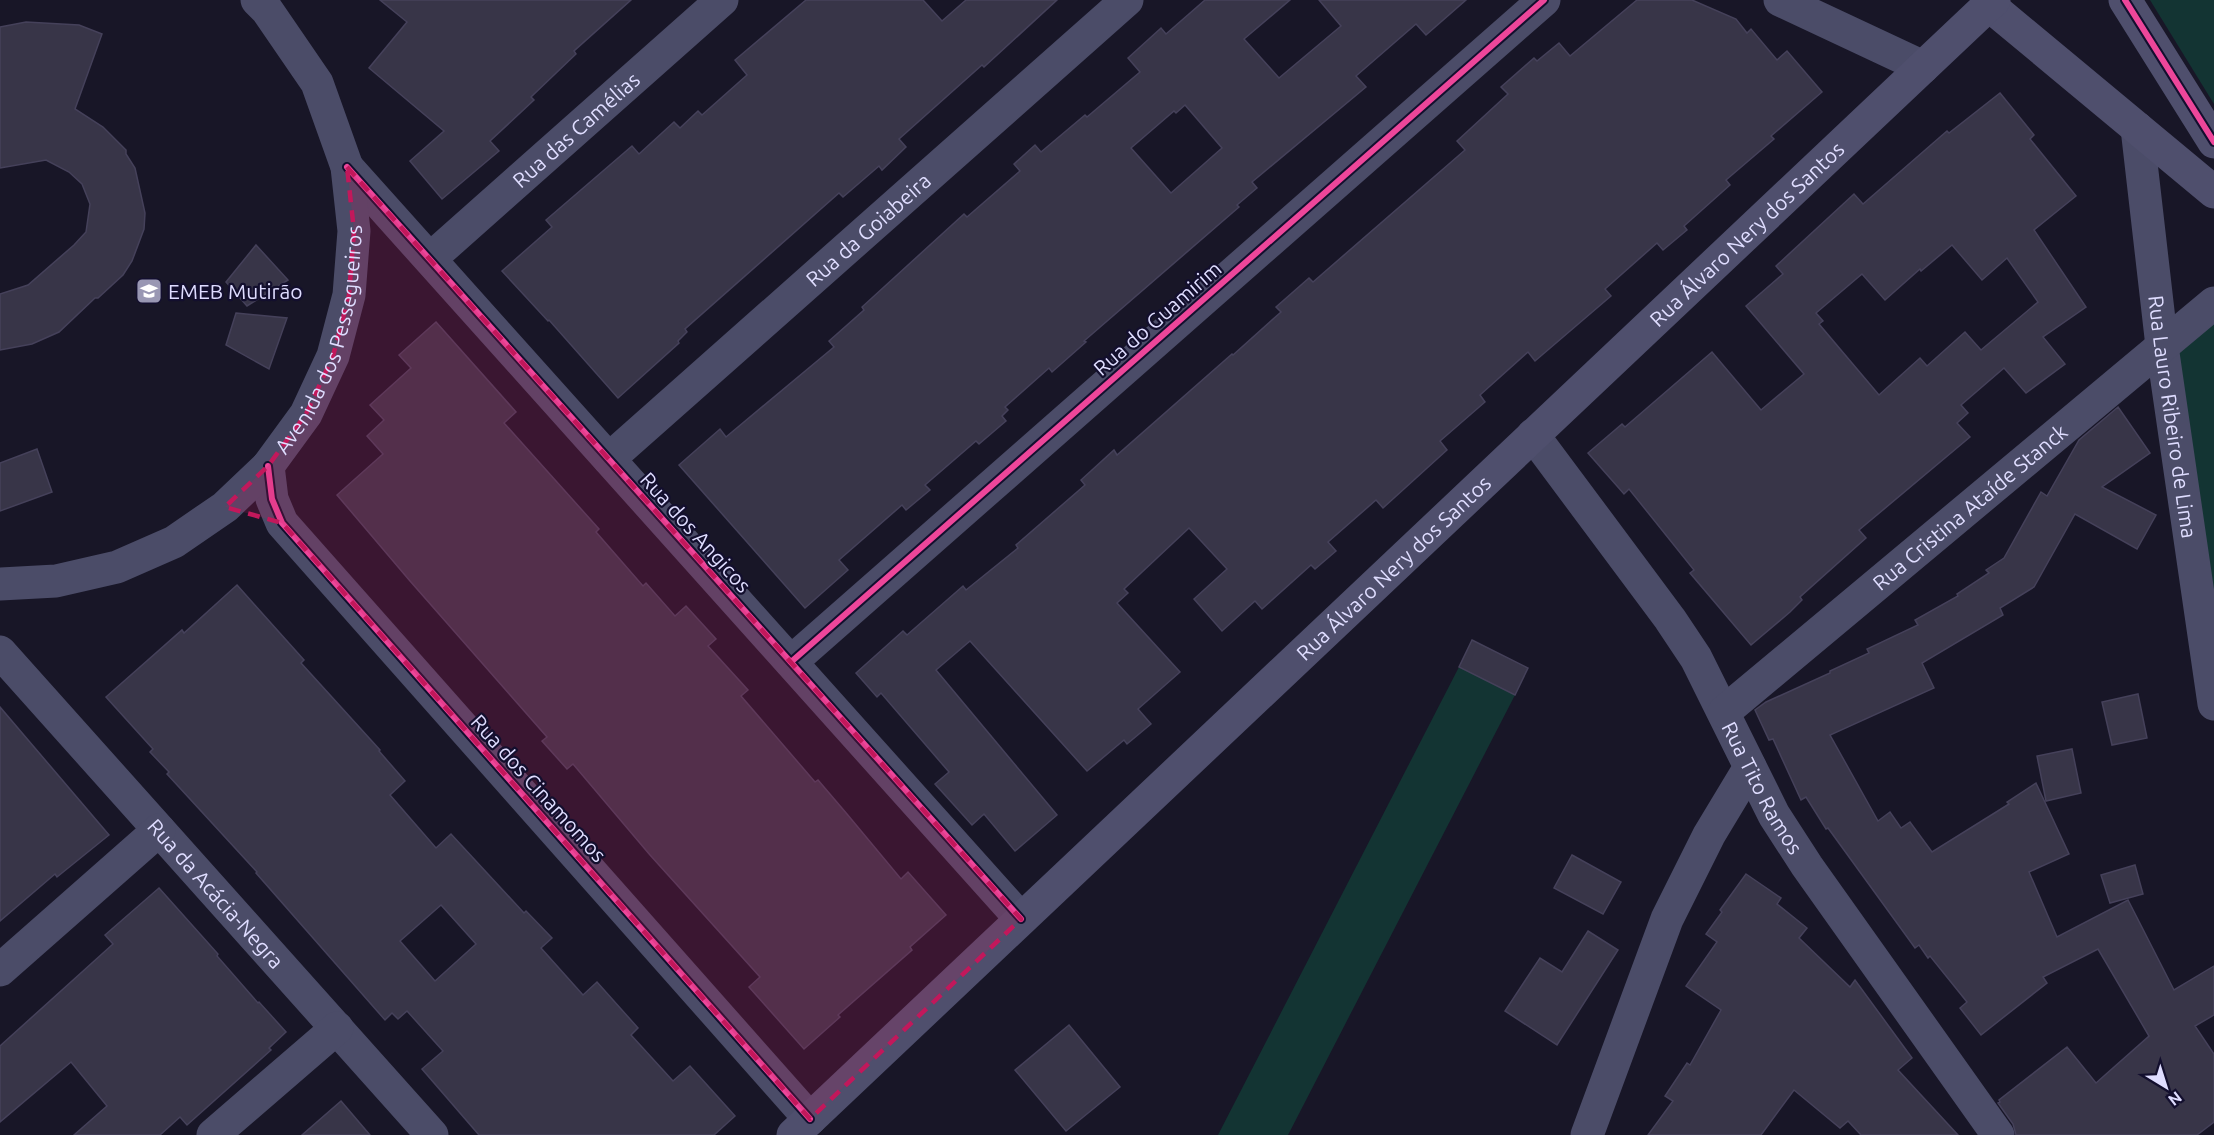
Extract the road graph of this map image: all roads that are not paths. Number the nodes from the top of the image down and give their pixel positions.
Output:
1 (722, 0) edge
2 (1127, 0) edge
3 (1544, 0) edge
4 (1780, 0) edge
5 (2125, 0) edge
6 (1991, 2) edge
7 (268, 3) edge
8 (1923, 67) junction
9 (2137, 128) junction
10 (2214, 142) edge
11 (347, 167) junction
12 (2214, 192) edge
13 (430, 259) junction
14 (2214, 303) edge
15 (2162, 346) junction
16 (1533, 435) junction
17 (609, 459) junction
18 (268, 466) junction
19 (225, 507) junction
20 (282, 523) junction
21 (0, 584) edge
22 (0, 652) edge
23 (791, 662) junction
24 (2214, 704) edge
25 (1724, 712) junction
26 (1750, 767) junction
27 (159, 830) junction
28 (1021, 919) junction
29 (0, 970) edge
30 (337, 1028) junction
31 (802, 1127) edge
32 (213, 1135) edge
33 (432, 1135) edge
34 (1587, 1135) edge
35 (1998, 1135) edge

1 - 13 street, Rua das Camélias
2 - 17 street, Rua da Goiabeira
3 - 23 street, Rua do Guamirim
4 - 8 street
5 - 10 main road
6 - 8 main road, Rua Álvaro Nery dos Santos
6 - 9 main road
7 - 11 street, Avenida dos Pessegueiros
8 - 16 main road, Rua Álvaro Nery dos Santos
9 - 12 main road
9 - 15 street, Rua Lauro Ribeiro de Lima
11 - 13 street, Rua dos Angicos
11 - 18 street, Avenida dos Pessegueiros
13 - 17 street, Rua dos Angicos
14 - 15 street, Rua Cristina Ataíde Stanck
15 - 24 street, Rua Lauro Ribeiro de Lima
15 - 25 street, Rua Cristina Ataíde Stanck
16 - 25 street, Rua Tito Ramos
16 - 28 main road, Rua Álvaro Nery dos Santos
17 - 23 street, Rua dos Angicos
18 - 19 street, Avenida dos Pessegueiros
18 - 20 street, Rua dos Cinamomos
19 - 20 street, Rua dos Cinamomos
19 - 21 street, Avenida dos Pessegueiros
20 - 31 street, Rua dos Cinamomos
22 - 27 street, Rua da Acácia-Negra
23 - 28 street, Rua dos Angicos
25 - 26 street, Rua Tito Ramos
26 - 34 street
26 - 35 street, Rua Tito Ramos
27 - 29 street
27 - 30 street, Rua da Acácia-Negra
28 - 31 main road, Rua Álvaro Nery dos Santos
30 - 32 street
30 - 33 street, Rua da Acácia-Negra

